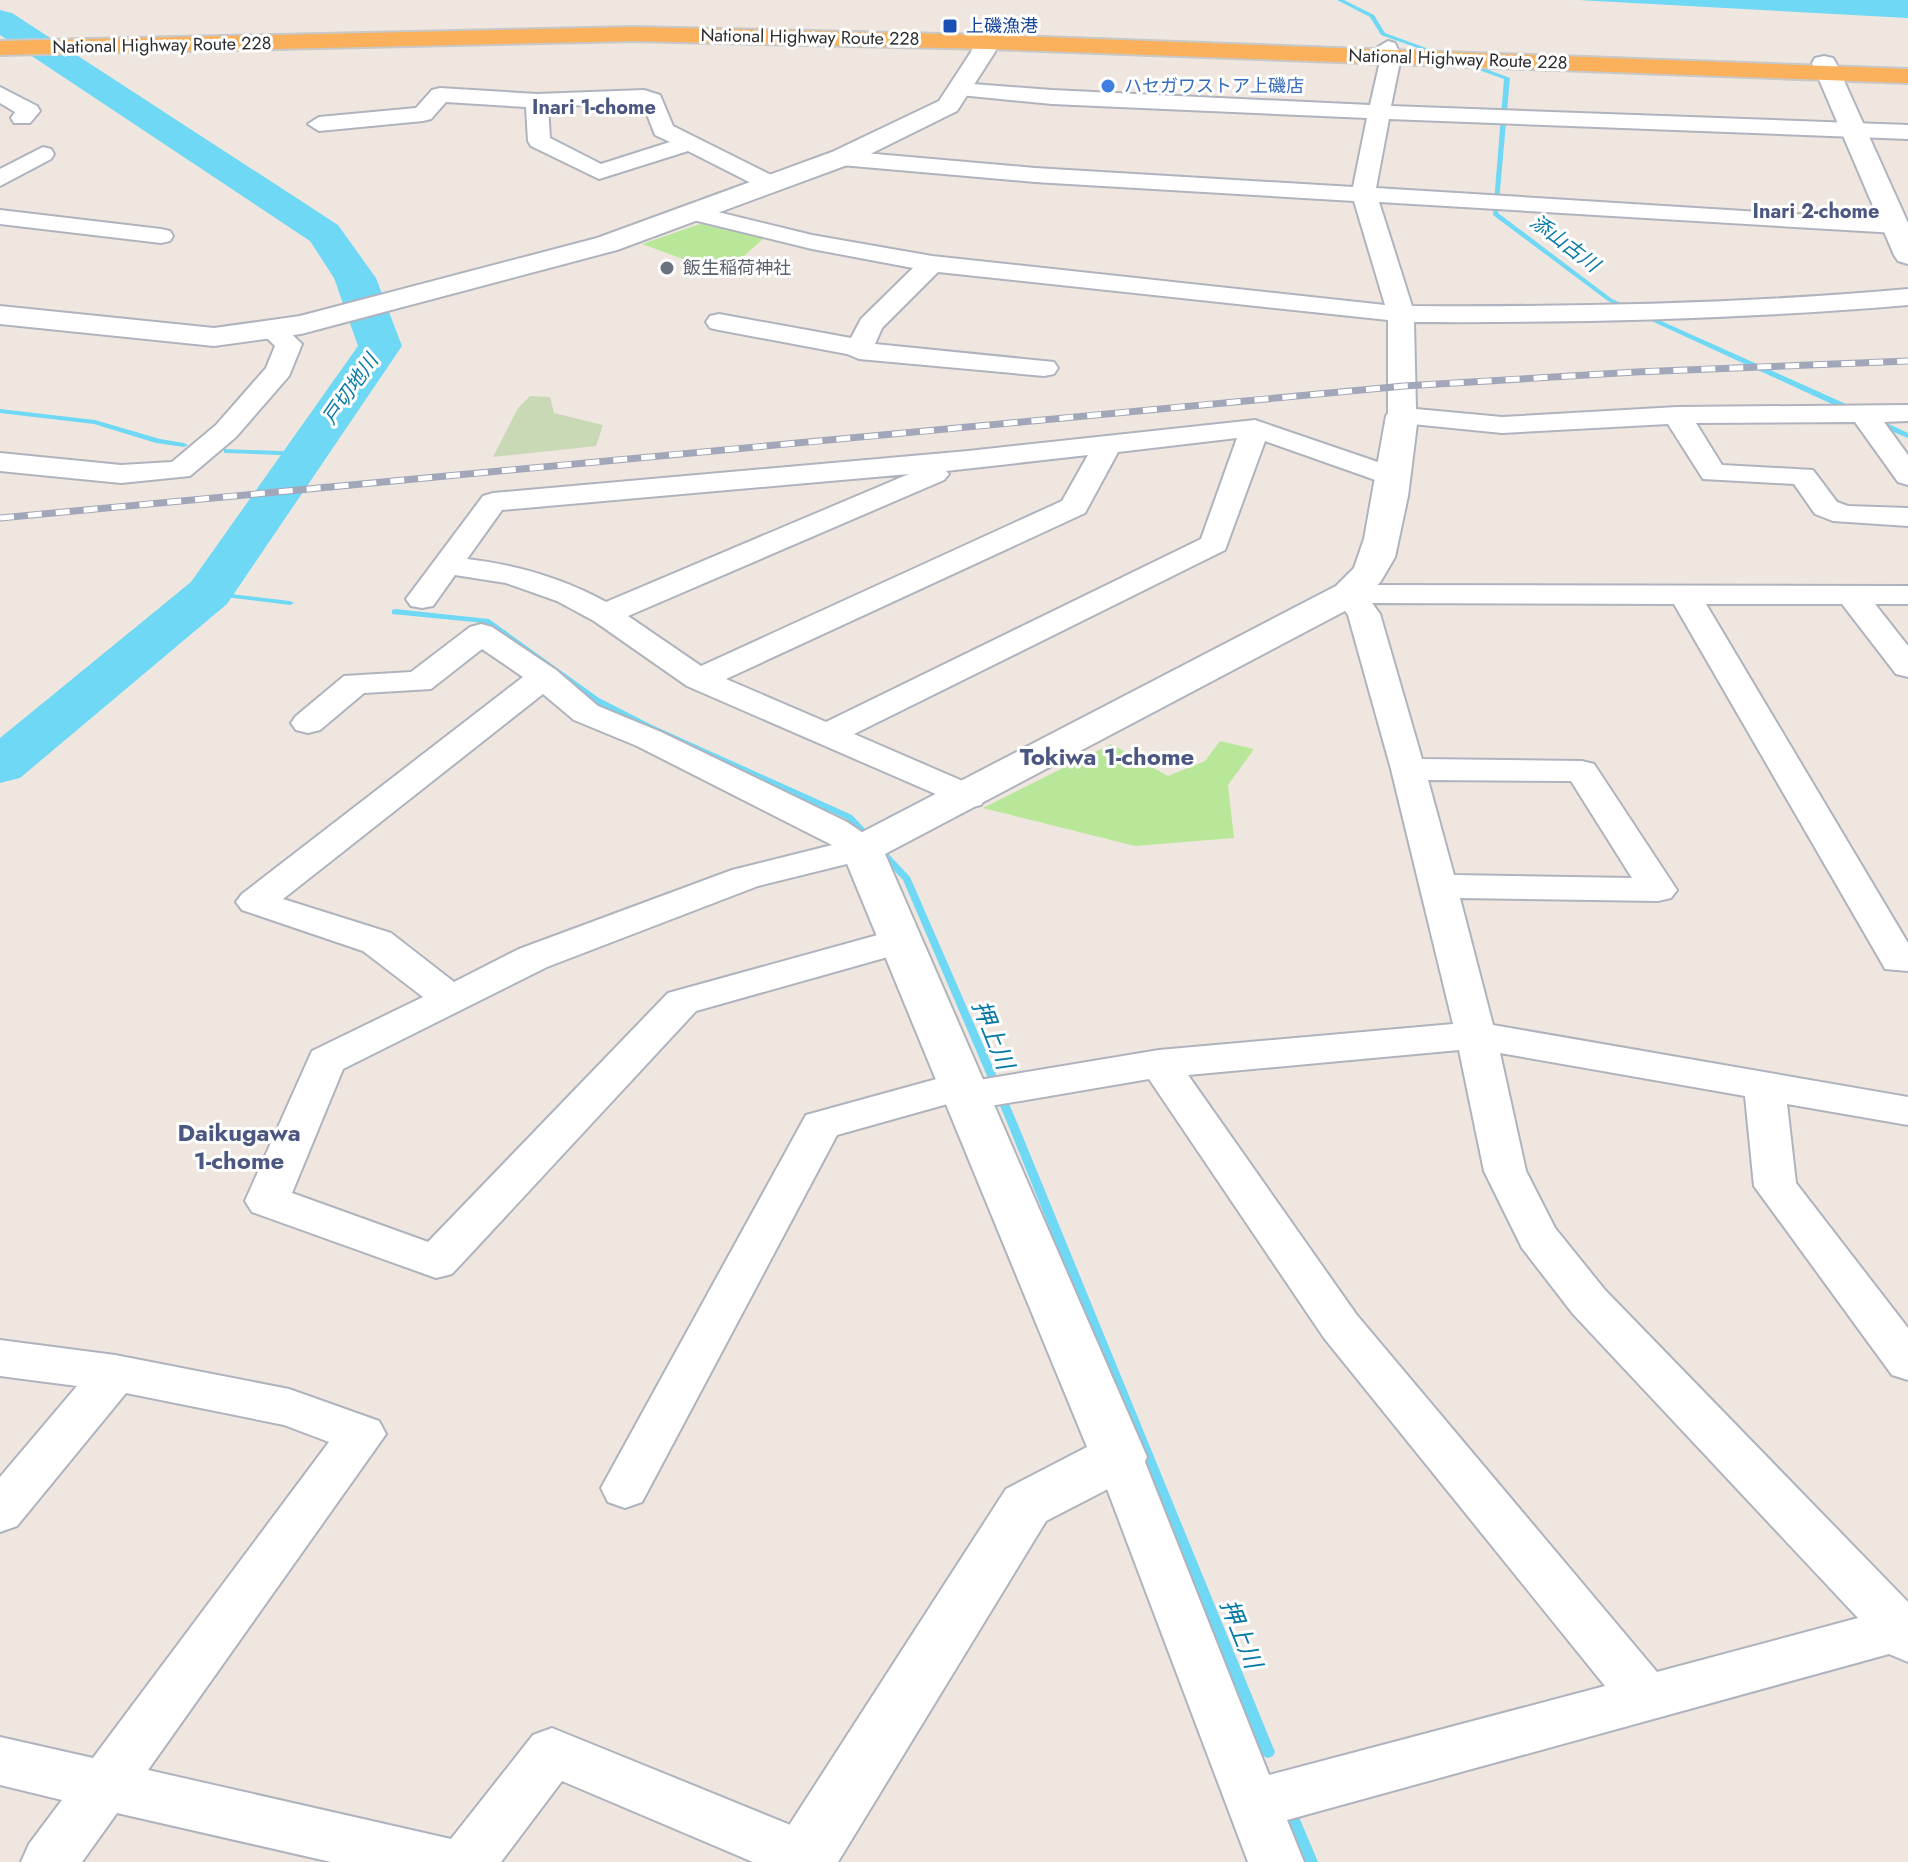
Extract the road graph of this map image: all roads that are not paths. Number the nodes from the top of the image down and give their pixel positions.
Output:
1 (0, 35) edge
2 (989, 37) junction
3 (118, 40) junction
4 (0, 48) edge
5 (1390, 52) junction
6 (1908, 66) edge
7 (1826, 67) junction
8 (1908, 76) edge
9 (960, 89) junction
10 (0, 94) edge
11 (537, 101) junction
12 (1378, 112) junction
13 (22, 118) dead end
14 (319, 124) dead end
15 (1908, 132) edge
16 (1858, 141) junction
17 (687, 144) junction
18 (1908, 152) edge
19 (43, 154) dead end
20 (841, 158) junction
21 (0, 179) edge
22 (771, 184) junction
23 (1364, 194) junction
24 (693, 213) junction
25 (0, 217) edge
26 (1902, 227) edge
27 (161, 236) dead end
28 (1908, 255) edge
29 (932, 264) junction
30 (1908, 297) edge
31 (1401, 314) junction
32 (0, 315) edge
33 (719, 322) dead end
34 (287, 327) junction
35 (860, 348) junction
36 (1044, 368) dead end
37 (1908, 413) edge
38 (1864, 414) junction
39 (1677, 415) junction
40 (1402, 416) junction
41 (1255, 428) junction
42 (1108, 444) junction
43 (968, 460) junction
44 (0, 462) edge
45 (1908, 476) edge
46 (1394, 477) junction
47 (1908, 517) edge
48 (447, 565) junction
49 (1349, 594) junction
50 (1684, 594) junction
51 (1851, 595) junction
52 (1908, 595) edge
53 (422, 599) dead end
54 (605, 614) junction
55 (1908, 667) edge
56 (544, 677) junction
57 (699, 679) junction
58 (308, 723) dead end
59 (826, 735) junction
60 (1408, 769) junction
61 (968, 797) junction
62 (862, 849) junction
63 (1436, 886) junction
64 (903, 940) junction
65 (1908, 959) edge
66 (451, 999) junction
67 (1476, 1035) junction
68 (1159, 1064) junction
69 (1764, 1085) junction
70 (964, 1091) junction
71 (1908, 1111) edge
72 (0, 1358) edge
73 (1908, 1362) edge
74 (115, 1373) junction
75 (1119, 1457) junction
76 (625, 1488) dead end
77 (0, 1512) edge
78 (1905, 1632) edge
79 (1645, 1696) junction
80 (0, 1761) edge
81 (105, 1785) junction
82 (1253, 1804) junction
83 (803, 1860) edge
84 (49, 1862) edge
85 (443, 1862) edge
86 (467, 1862) edge
87 (1276, 1862) edge

1 - 3 highway, National Highway Route 228
2 - 3 highway, National Highway Route 228
2 - 5 highway, National Highway Route 228
2 - 9 street
3 - 4 highway, National Highway Route 228
5 - 7 highway, National Highway Route 228
5 - 12 street
6 - 7 highway, National Highway Route 228
7 - 8 highway, National Highway Route 228
7 - 16 street
9 - 12 street
9 - 20 street
10 - 13 street
11 - 14 street
11 - 17 street
11 - 17 street
12 - 16 street
12 - 23 street
15 - 16 street
16 - 18 street
16 - 26 street
17 - 22 street
19 - 21 street
20 - 22 street
20 - 23 street
22 - 24 street
23 - 26 street
23 - 31 street
24 - 29 street
24 - 34 street
25 - 27 street
26 - 28 street
29 - 31 street
29 - 35 street
30 - 31 street
31 - 40 street
32 - 34 street
33 - 35 street
34 - 44 street
35 - 36 street
37 - 38 street
38 - 39 street
38 - 45 street
39 - 40 street
39 - 47 street
40 - 46 street
41 - 42 street
41 - 46 street
41 - 59 street
42 - 43 street
42 - 57 street
43 - 48 street
43 - 54 street
46 - 49 street
48 - 53 street
48 - 54 street
49 - 50 street
49 - 60 street
49 - 61 street
50 - 51 street
50 - 65 street
51 - 52 street
51 - 55 street
54 - 57 street
56 - 58 street
56 - 62 street
56 - 66 street
57 - 59 street
59 - 61 street
60 - 63 street
60 - 63 street
61 - 62 street
62 - 64 street
62 - 66 street
63 - 67 street
64 - 66 street
64 - 70 street
67 - 68 street
67 - 69 street
67 - 78 street
68 - 70 street
68 - 79 street
69 - 71 street
69 - 73 street
70 - 75 street
70 - 76 street
72 - 74 street
74 - 77 street
74 - 81 street
75 - 82 street
75 - 83 street
78 - 79 street
79 - 82 street
80 - 81 street
81 - 84 street
81 - 85 street
82 - 87 street
83 - 86 street

